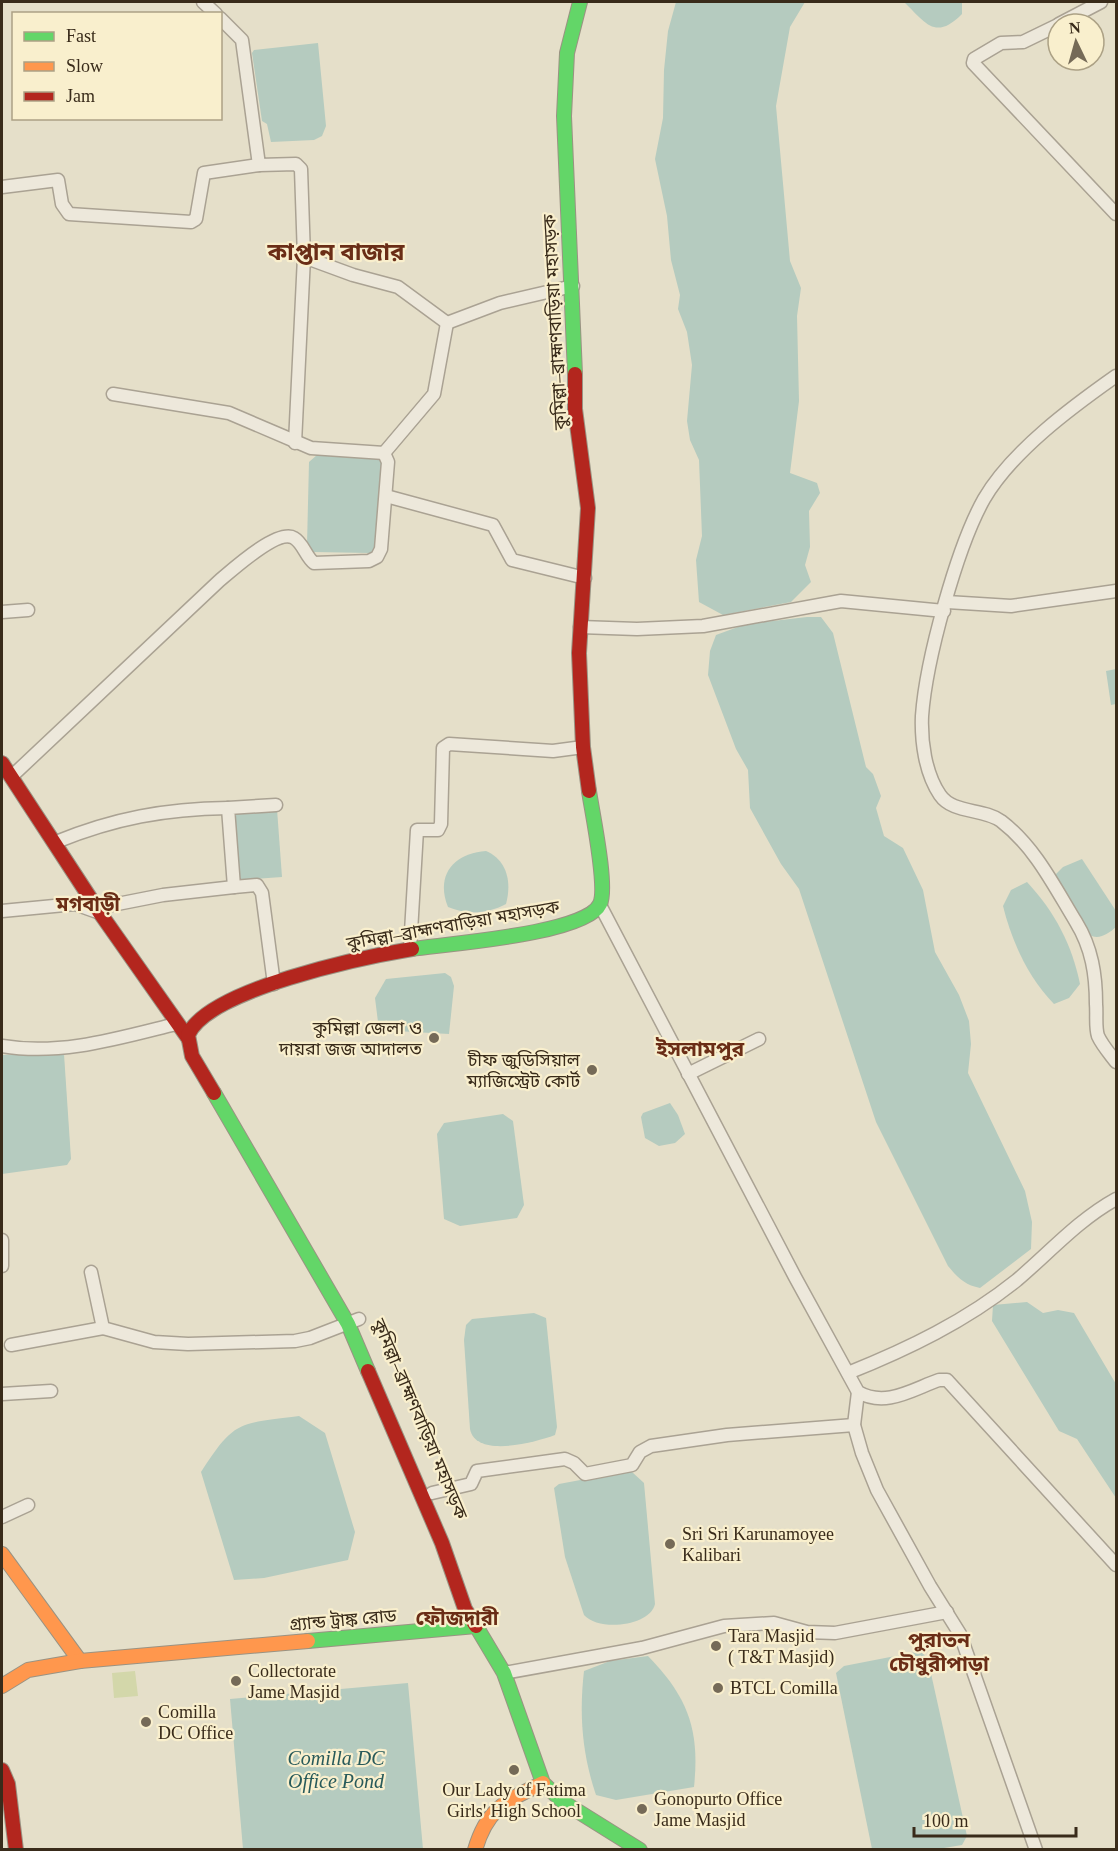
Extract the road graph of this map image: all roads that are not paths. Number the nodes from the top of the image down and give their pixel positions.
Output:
1 (580, 2) edge
2 (1101, 2) edge
3 (1082, 12) edge
4 (222, 20) edge
5 (1046, 30) edge
6 (259, 165) junction
7 (2, 187) edge
8 (1116, 214) edge
9 (304, 256) junction
10 (573, 286) junction
11 (447, 323) junction
12 (1116, 376) edge
13 (113, 394) dead end
14 (295, 443) junction
15 (384, 453) junction
16 (386, 496) junction
17 (585, 578) junction
18 (1116, 591) edge
19 (945, 606) junction
20 (28, 610) dead end
21 (2, 612) edge
22 (580, 627) junction
23 (583, 747) junction
24 (2, 763) edge
25 (11, 777) junction
26 (276, 805) dead end
27 (228, 808) junction
28 (56, 842) junction
29 (82, 884) junction
30 (234, 887) junction
31 (75, 904) junction
32 (600, 905) junction
33 (98, 910) junction
34 (2, 911) edge
35 (410, 949) junction
36 (274, 984) junction
37 (176, 1024) junction
38 (188, 1038) junction
39 (759, 1039) dead end
40 (2, 1046) edge
41 (1116, 1062) edge
42 (688, 1074) junction
43 (1116, 1199) edge
44 (2, 1240) edge
45 (2, 1266) edge
46 (91, 1272) dead end
47 (354, 1321) junction
48 (103, 1328) junction
49 (11, 1345) dead end
50 (848, 1373) junction
51 (51, 1391) dead end
52 (858, 1392) junction
53 (2, 1394) edge
54 (854, 1425) junction
55 (432, 1493) junction
56 (28, 1505) dead end
57 (2, 1517) edge
58 (2, 1554) edge
59 (1116, 1564) edge
60 (947, 1612) junction
61 (476, 1626) junction
62 (80, 1661) junction
63 (504, 1672) junction
64 (2, 1686) edge
65 (2, 1770) edge
66 (543, 1783) junction
67 (16, 1850) edge
68 (475, 1850) edge
69 (640, 1850) edge
70 (1036, 1850) edge

1 - 10 main road, কুমিল্লা–ব্রাহ্মণবাড়িয়া মহাসড়ক
2 - 3 street
4 - 6 street
5 - 8 street
6 - 7 street
6 - 9 street
9 - 11 street
9 - 14 street
10 - 11 street
10 - 17 main road, কুমিল্লা–ব্রাহ্মণবাড়িয়া মহাসড়ক
11 - 15 street
12 - 19 street
13 - 14 street
14 - 15 street
15 - 16 street
16 - 17 street
16 - 25 street
17 - 22 main road, কুমিল্লা–ব্রাহ্মণবাড়িয়া মহাসড়ক
18 - 19 street
19 - 22 street
19 - 41 street
20 - 21 street
22 - 23 main road, কুমিল্লা–ব্রাহ্মণবাড়িয়া মহাসড়ক
23 - 32 main road, কুমিল্লা–ব্রাহ্মণবাড়িয়া মহাসড়ক
23 - 35 street
24 - 25 main road
25 - 28 main road
26 - 27 street
27 - 28 street
27 - 30 street
28 - 29 main road
29 - 31 street
29 - 33 main road
30 - 33 street
30 - 36 street
31 - 33 street
31 - 34 street
32 - 35 main road, কুমিল্লা–ব্রাহ্মণবাড়িয়া মহাসড়ক
32 - 42 street
33 - 37 main road
35 - 36 main road, কুমিল্লা–ব্রাহ্মণবাড়িয়া মহাসড়ক
36 - 38 main road, কুমিল্লা–ব্রাহ্মণবাড়িয়া মহাসড়ক
37 - 38 main road
37 - 40 street
38 - 47 main road, কুমিল্লা–ব্রাহ্মণবাড়িয়া মহাসড়ক
39 - 42 street
42 - 50 street
43 - 50 street
44 - 45 street
46 - 48 street
47 - 48 street
47 - 55 main road, কুমিল্লা–ব্রাহ্মণবাড়িয়া মহাসড়ক
47 - 61 main road
48 - 49 street
50 - 52 street
51 - 53 street
52 - 54 street
52 - 59 street
54 - 55 street
54 - 60 street
55 - 61 main road, কুমিল্লা–ব্রাহ্মণবাড়িয়া মহাসড়ক
56 - 57 street
58 - 62 main road
60 - 63 street
60 - 70 street
61 - 62 main road, গ্র্যান্ড ট্রাঙ্ক রোড
61 - 63 main road
62 - 64 main road, গ্র্যান্ড ট্রাঙ্ক রোড
63 - 66 main road
65 - 67 main road
66 - 68 main road
66 - 69 main road

